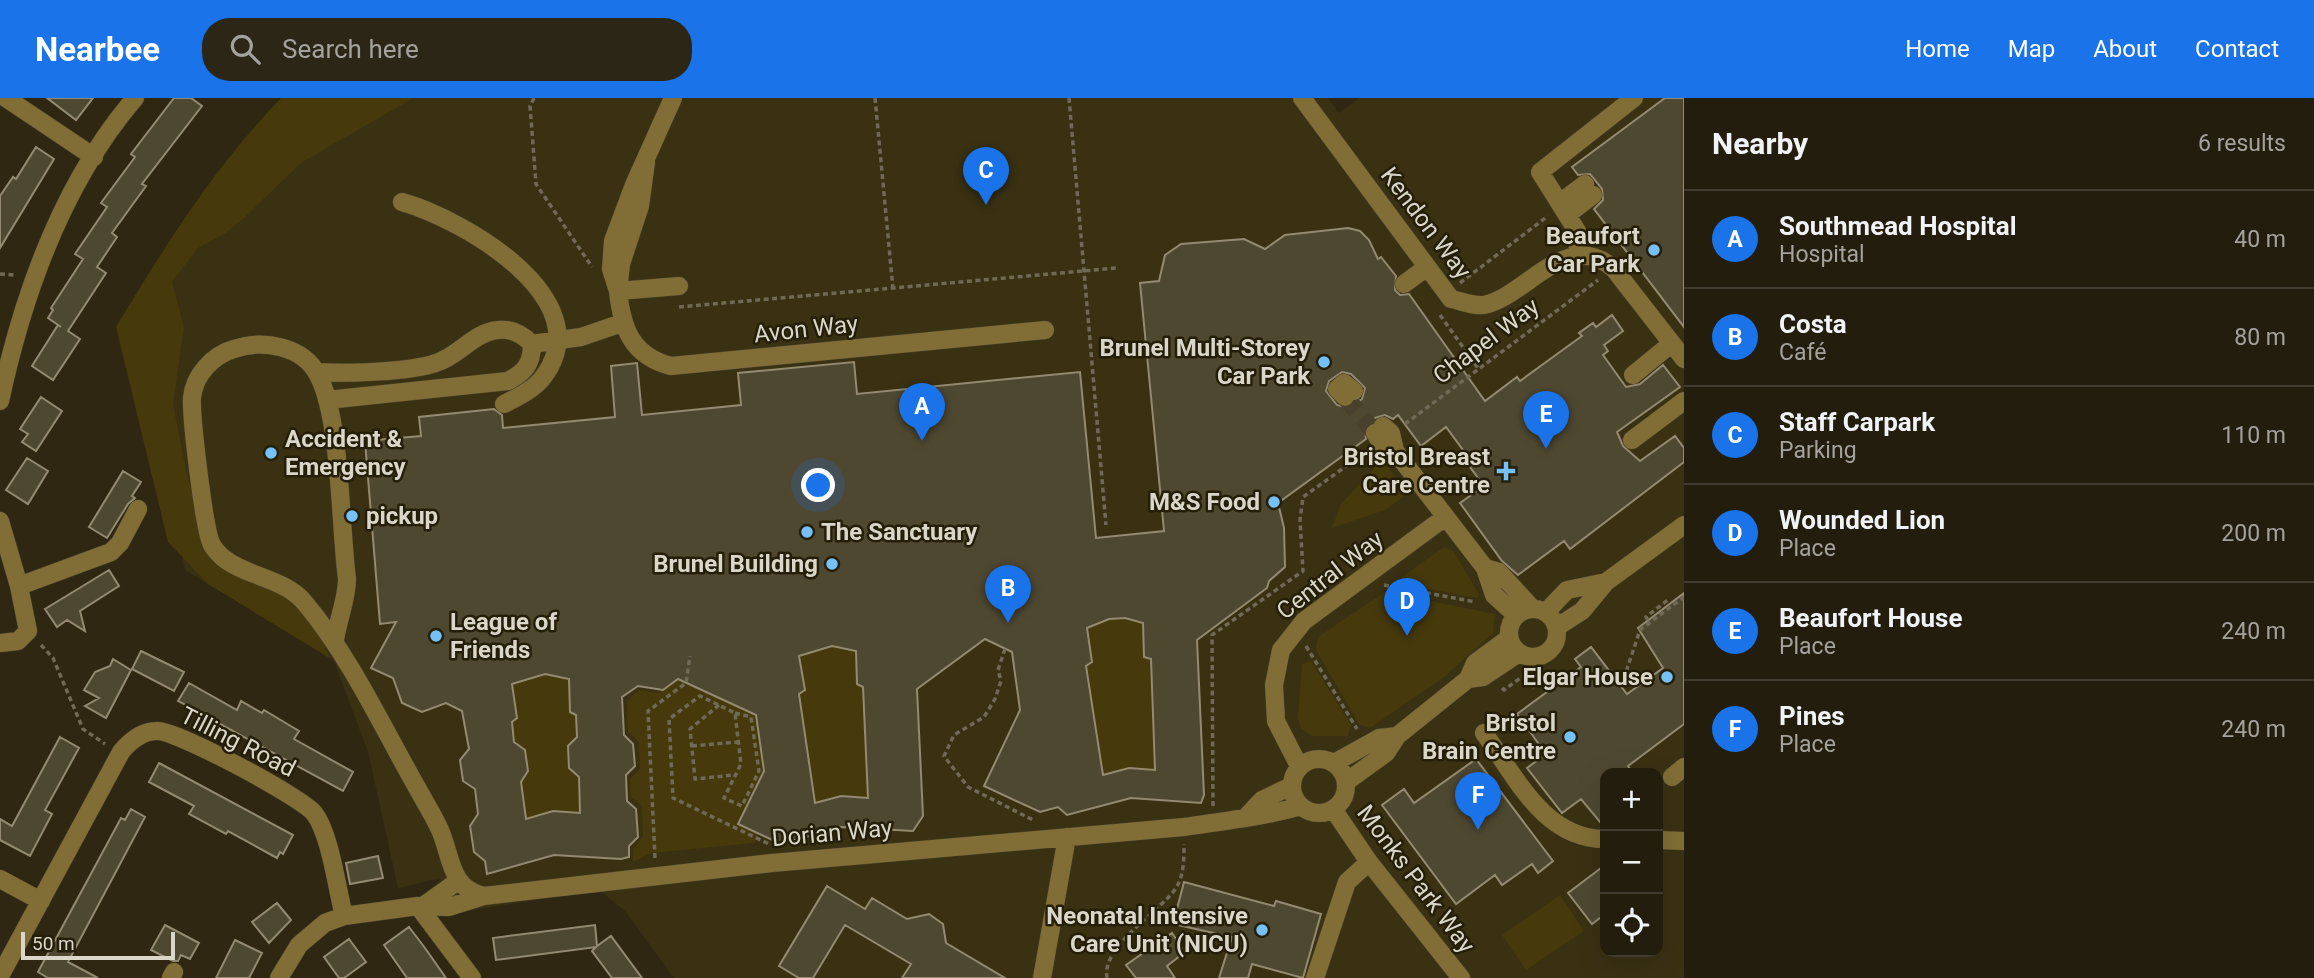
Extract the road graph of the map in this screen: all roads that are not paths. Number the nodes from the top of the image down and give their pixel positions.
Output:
1 (6, 98) edge
2 (135, 98) edge
3 (673, 98) edge
4 (1302, 98) edge
5 (1634, 98) edge
6 (94, 158) junction
7 (1589, 189) dead end
8 (402, 202) dead end
9 (1564, 207) junction
10 (1578, 256) junction
11 (1427, 267) junction
12 (1404, 284) dead end
13 (679, 286) dead end
14 (618, 291) junction
15 (622, 323) junction
16 (1045, 330) dead end
17 (557, 340) junction
18 (532, 344) junction
19 (1671, 344) junction
20 (1684, 359) edge
21 (317, 372) junction
22 (1633, 375) dead end
23 (327, 400) junction
24 (0, 401) edge
25 (1684, 401) edge
26 (504, 404) dead end
27 (1379, 429) tunnel mouth
28 (1632, 440) dead end
29 (138, 509) dead end
30 (1444, 518) junction
31 (0, 522) edge
32 (1684, 525) edge
33 (1606, 582) junction
34 (19, 586) junction
35 (1532, 611) junction
36 (1558, 627) junction
37 (335, 640) junction
38 (0, 643) edge
39 (1514, 646) junction
40 (1484, 733) dead end
41 (1397, 736) junction
42 (1334, 763) junction
43 (1299, 766) junction
44 (1346, 782) junction
45 (1291, 786) junction
46 (1301, 806) junction
47 (1333, 809) junction
48 (1248, 815) junction
49 (1067, 837) junction
50 (1600, 838) edge
51 (1663, 840) edge
52 (1684, 841) edge
53 (1369, 862) junction
54 (0, 879) edge
55 (458, 881) junction
56 (484, 896) junction
57 (41, 901) junction
58 (420, 906) junction
59 (344, 916) junction
60 (0, 976) edge
61 (279, 978) edge
62 (472, 978) edge
63 (1042, 978) edge
64 (1315, 978) edge
65 (1461, 978) edge

1 - 6 street
2 - 6 street
3 - 14 street, Avon Way
4 - 11 street, Kendon Way
5 - 9 street
6 - 24 street
7 - 9 street
8 - 17 street
9 - 10 street
10 - 11 street, Kendon Way
10 - 19 street
11 - 12 street
13 - 14 street
14 - 15 street, Avon Way
15 - 16 street, Avon Way
15 - 17 street
17 - 18 street
17 - 26 street
18 - 21 street
18 - 23 street
19 - 20 street
19 - 22 street
21 - 23 street
21 - 37 street
23 - 37 street
25 - 28 street
27 - 30 street
29 - 34 street
30 - 35 street
30 - 43 street, Central Way
31 - 34 street
32 - 33 street
33 - 35 street
33 - 36 street
34 - 38 street
35 - 36 street
35 - 39 street
36 - 39 street
37 - 55 street
39 - 41 street
40 - 50 street
41 - 42 street
41 - 44 street
42 - 43 street
42 - 44 street
43 - 45 street
44 - 47 street
45 - 46 street
45 - 48 street, Dorian Way
46 - 47 street
46 - 48 street, Dorian Way
47 - 53 street, Monks Park Way
48 - 49 street, Dorian Way
49 - 56 street, Dorian Way
49 - 63 street
51 - 52 street
53 - 64 street
53 - 65 street, Monks Park Way
54 - 57 street
55 - 56 street
55 - 58 street
56 - 58 street, Dorian Way
57 - 59 street, Tilling Road
57 - 60 street, Tilling Road
58 - 59 street, Dorian Way
58 - 62 street
59 - 61 street, Dorian Way

